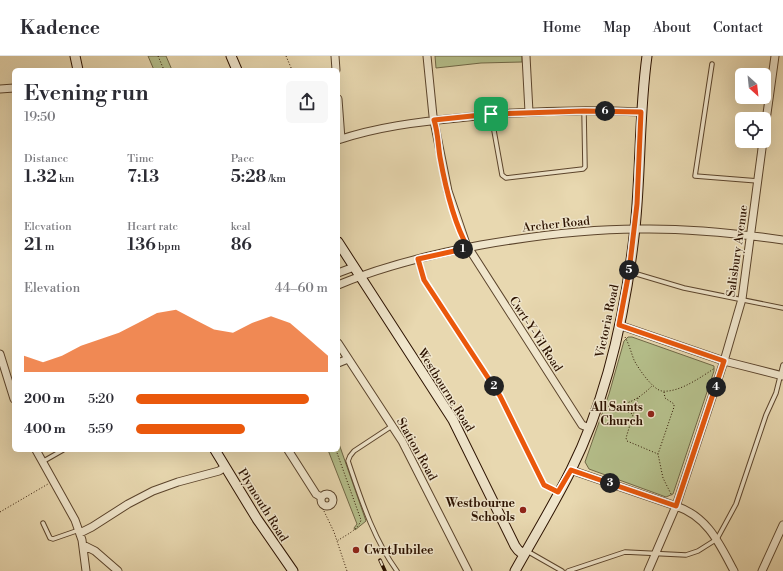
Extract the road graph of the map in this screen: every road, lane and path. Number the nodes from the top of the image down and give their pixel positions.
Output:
1 (75, 56) edge
2 (158, 56) edge
3 (231, 56) edge
4 (286, 56) edge
5 (335, 56) edge
6 (427, 56) edge
7 (526, 56) edge
8 (647, 56) edge
9 (775, 56) edge
10 (712, 64) dead end
11 (78, 68) edge
12 (163, 68) edge
13 (236, 68) edge
14 (291, 68) edge
15 (336, 68) edge
16 (12, 88) edge
17 (0, 89) edge
18 (584, 111) junction
19 (528, 112) junction
20 (641, 112) junction
21 (767, 112) edge
22 (491, 114) junction
23 (434, 120) junction
24 (340, 140) edge
25 (762, 148) edge
26 (758, 181) junction
27 (635, 229) junction
28 (750, 236) junction
29 (783, 240) edge
30 (340, 245) edge
31 (468, 248) junction
32 (418, 259) junction
33 (354, 267) junction
34 (340, 272) edge
35 (629, 272) junction
36 (360, 276) junction
37 (340, 284) edge
38 (742, 300) junction
39 (783, 308) edge
40 (619, 325) junction
41 (625, 337) dead end
42 (340, 346) edge
43 (0, 354) edge
44 (348, 359) junction
45 (724, 361) junction
46 (340, 363) edge
47 (783, 365) edge
48 (782, 376) edge
49 (652, 385) junction
50 (664, 391) junction
51 (12, 393) edge
52 (638, 398) junction
53 (597, 406) junction
54 (613, 406) junction
55 (633, 414) junction
56 (392, 425) junction
57 (589, 428) junction
58 (37, 452) edge
59 (60, 452) edge
60 (216, 452) edge
61 (289, 452) edge
62 (337, 452) edge
63 (658, 454) junction
64 (42, 462) junction
65 (225, 467) junction
66 (571, 470) junction
67 (54, 481) junction
68 (558, 492) junction
69 (321, 497) junction
70 (325, 506) junction
71 (676, 506) junction
72 (0, 512) edge
73 (43, 524) dead end
74 (783, 525) edge
75 (79, 532) junction
76 (717, 539) junction
77 (337, 541) junction
78 (83, 545) junction
79 (525, 552) junction
80 (655, 553) junction
81 (86, 571) edge
82 (118, 571) edge
83 (293, 571) edge
84 (347, 571) edge
85 (397, 571) edge
86 (468, 571) edge
87 (515, 571) edge
88 (562, 571) edge
89 (568, 571) edge
90 (648, 571) edge
91 (734, 571) edge
92 (762, 571) edge

1 - 11 street
2 - 12 path
3 - 13 street
4 - 14 path
5 - 15 street
6 - 23 street, Cwrt-Y-Vil Road
7 - 19 street
8 - 20 street, Victoria Road
9 - 21 street
10 - 26 lane
16 - 17 street
18 - 19 street
18 - 20 street
18 - 22 lane
19 - 22 street
20 - 27 street, Victoria Road
22 - 23 street
23 - 24 street
23 - 31 street, Cwrt-Y-Vil Road
25 - 26 street, Salisbury Avenue
26 - 28 street, Salisbury Avenue
27 - 28 street, Archer Road
27 - 31 street, Archer Road
27 - 35 street, Victoria Road
28 - 29 street, Archer Road
28 - 38 street, Salisbury Avenue
30 - 33 street, Westbourne Road
31 - 32 street, Archer Road
31 - 57 street, Cwrt-Y-Vil Road
32 - 36 street, Archer Road
32 - 68 lane
33 - 34 street
33 - 36 street, Westbourne Road
35 - 38 lane
35 - 40 street, Victoria Road
36 - 37 street, Archer Road
36 - 79 street, Westbourne Road
38 - 39 lane
38 - 45 street, Salisbury Avenue
40 - 45 street
40 - 53 street, Victoria Road
41 - 49 path
42 - 44 street, Station Road
43 - 51 street
44 - 46 street
44 - 56 street, Station Road
45 - 48 street
45 - 50 path
45 - 71 street, Salisbury Avenue
47 - 48 lane
48 - 76 lane
49 - 50 path
49 - 52 path
50 - 63 path
52 - 54 path
52 - 55 path
53 - 54 path
53 - 57 street, Victoria Road
54 - 55 path
55 - 63 path
56 - 85 lane
56 - 86 street, Station Road
57 - 66 street, Victoria Road
58 - 64 street
59 - 64 lane
60 - 65 street, Plymouth Road
61 - 69 street
62 - 77 path
63 - 71 path
64 - 67 street
65 - 75 street
65 - 83 street, Plymouth Road
66 - 68 street, Victoria Road
66 - 71 street
67 - 72 path
67 - 75 street
68 - 79 street, Victoria Road
69 - 70 street
69 - 70 street
70 - 77 path
71 - 76 street
71 - 80 street, Salisbury Avenue
73 - 75 lane
74 - 92 street
75 - 78 street
76 - 80 lane
76 - 91 street
77 - 84 path
78 - 81 street
78 - 82 street
79 - 87 street, Victoria Road
79 - 88 lane
80 - 89 lane
80 - 90 street, Salisbury Avenue

